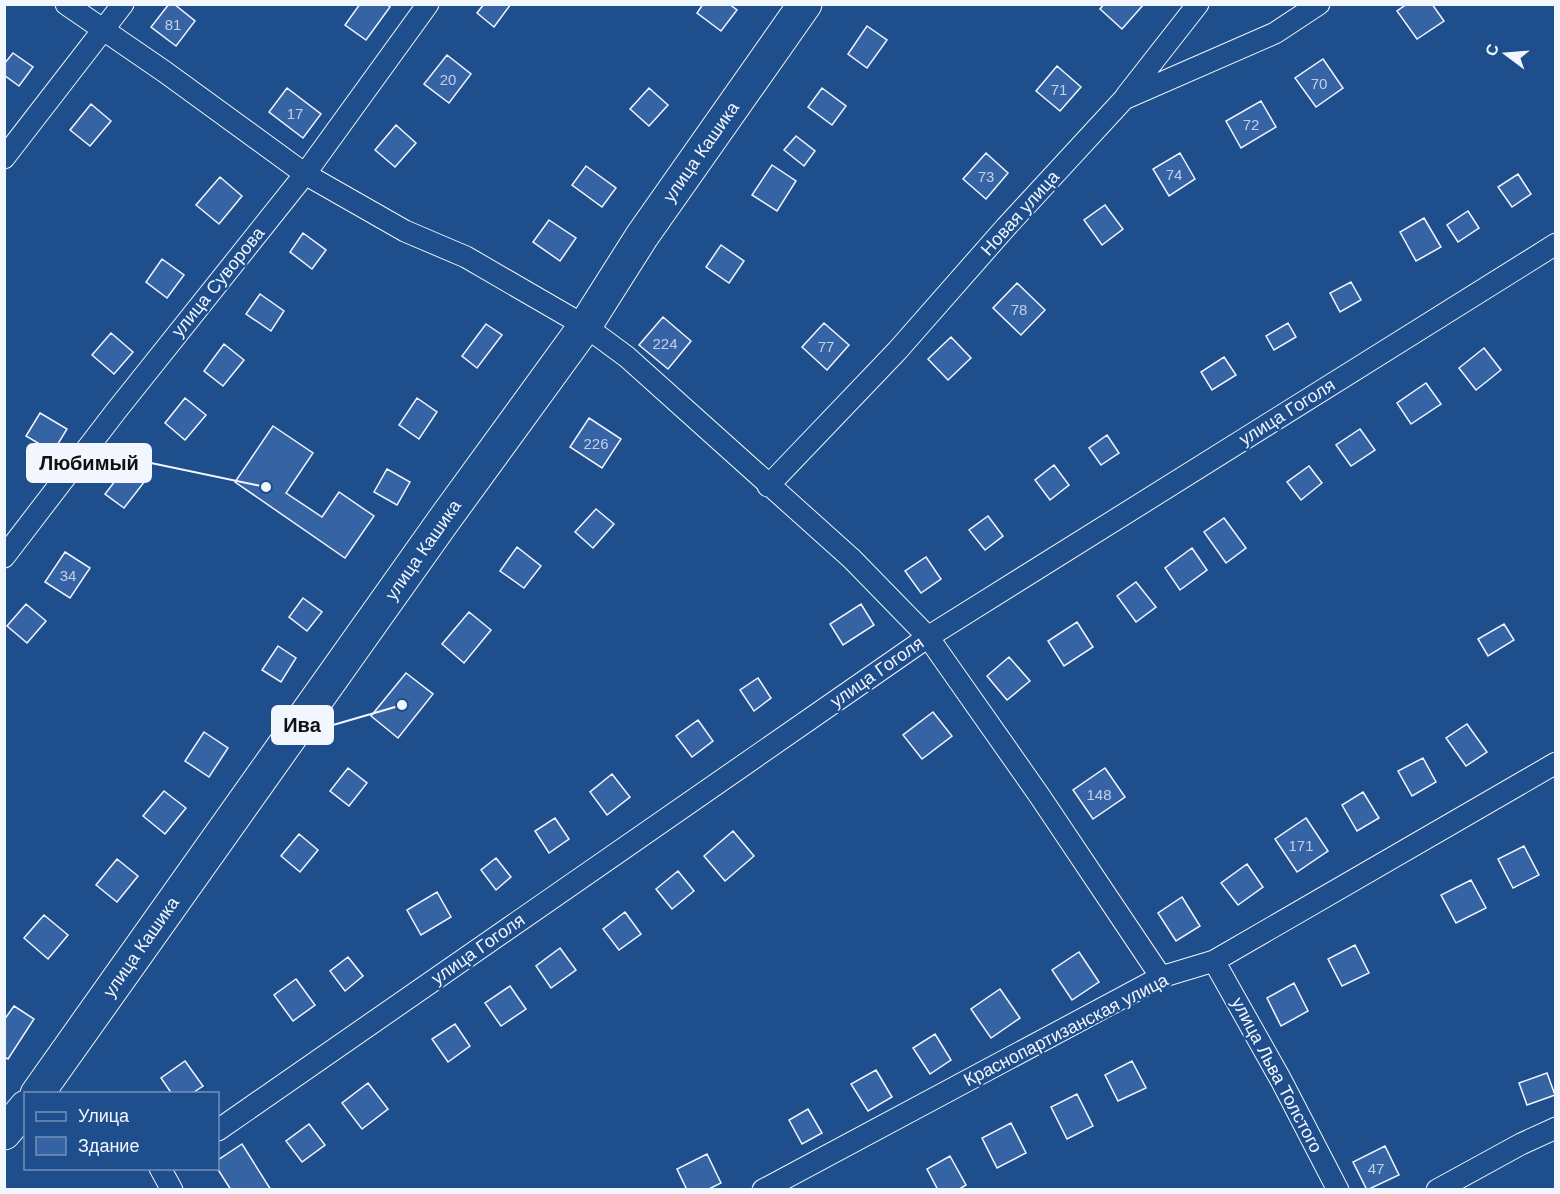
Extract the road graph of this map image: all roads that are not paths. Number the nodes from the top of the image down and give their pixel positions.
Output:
1 (66, 4) edge
2 (123, 4) edge
3 (428, 4) edge
4 (805, 4) edge
5 (1198, 4) edge
6 (1318, 4) edge
7 (104, 30) junction
8 (1124, 99) junction
9 (4, 158) edge
10 (305, 174) junction
11 (1556, 244) edge
12 (585, 326) junction
13 (768, 486) junction
14 (4, 557) edge
15 (928, 637) junction
16 (1556, 763) edge
17 (1214, 961) junction
18 (1161, 977) junction
19 (38, 1092) edge
20 (1556, 1128) edge
21 (219, 1129) edge
22 (161, 1170) edge
23 (172, 1190) edge
24 (763, 1190) edge
25 (1338, 1190) edge
26 (1437, 1190) edge

1 - 7 street
2 - 7 street
3 - 10 street, улица Суворова
4 - 12 highway, улица Кашика
5 - 8 street
6 - 8 street, Новая улица
7 - 9 street
7 - 10 street
8 - 13 street, Новая улица
10 - 12 street
10 - 14 street, улица Суворова
11 - 15 street, улица Гоголя
12 - 13 street
12 - 19 highway, улица Кашика
13 - 15 street
15 - 18 street
15 - 21 street, улица Гоголя
16 - 17 street, Краснопартизанская улица
17 - 18 street, Краснопартизанская улица
17 - 25 street, улица Льва Толстого
18 - 24 street, Краснопартизанская улица
20 - 26 street
22 - 23 street

